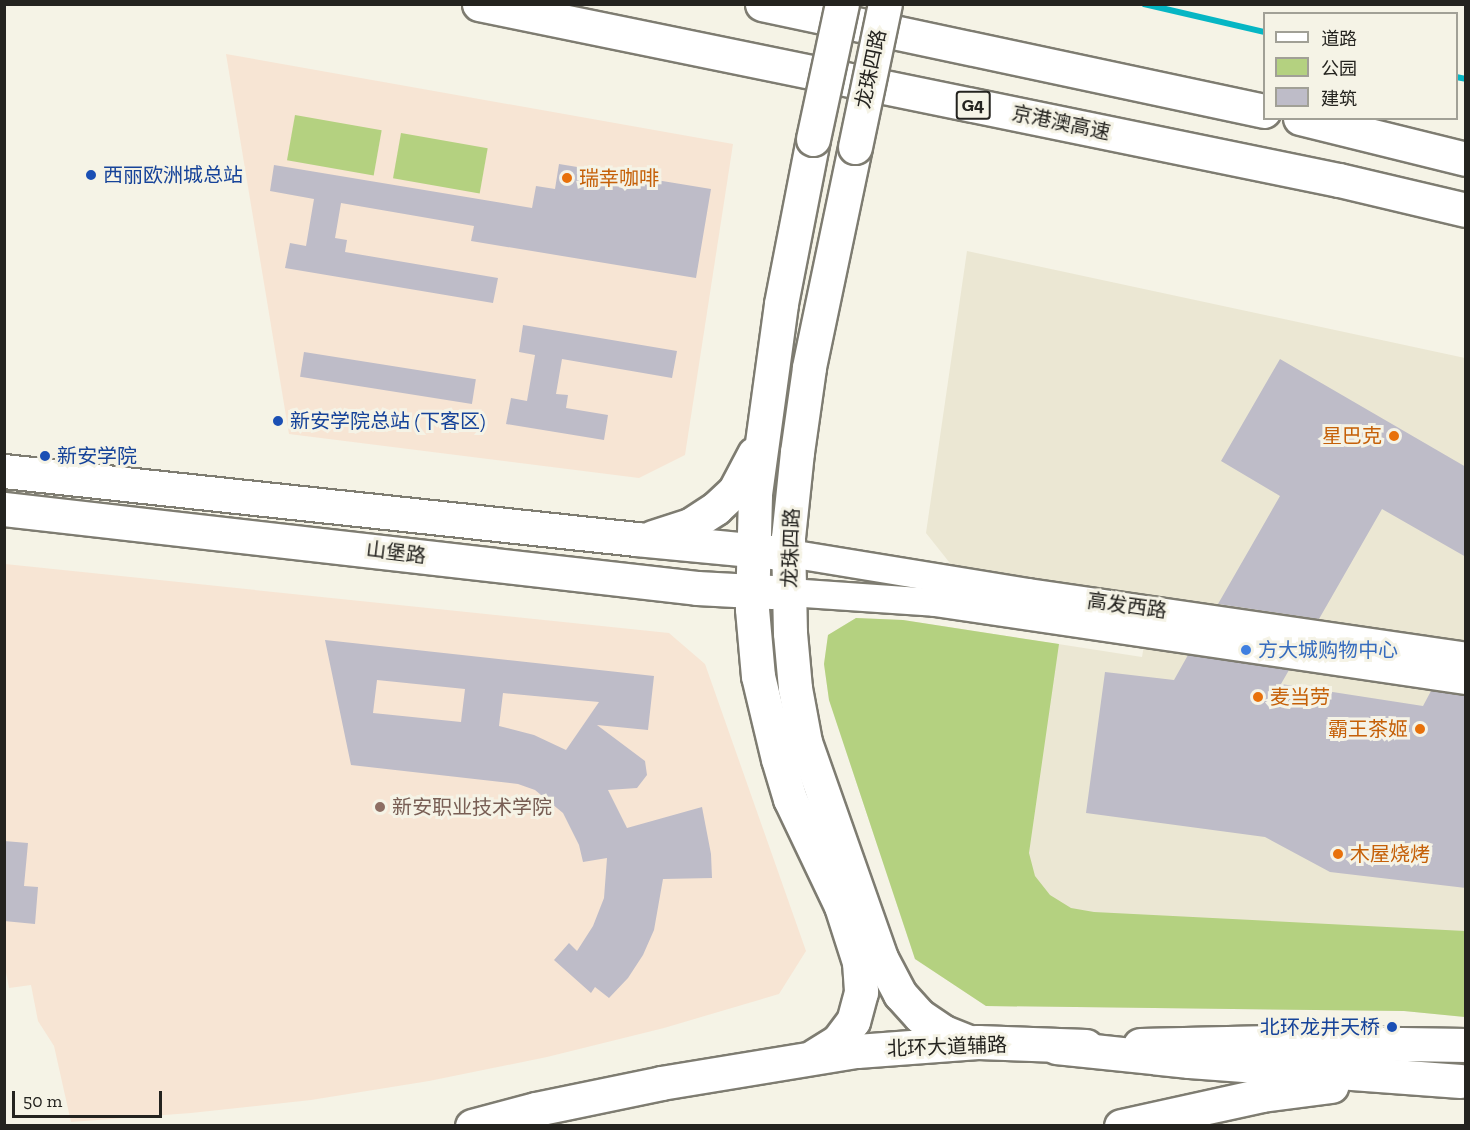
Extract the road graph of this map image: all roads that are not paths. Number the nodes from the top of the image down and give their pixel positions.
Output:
1 (479, 4) edge
2 (762, 4) edge
3 (842, 4) edge
4 (885, 4) edge
5 (1263, 111) edge
6 (1308, 120) edge
7 (1466, 159) edge
8 (1466, 210) edge
9 (765, 424) junction
10 (4, 471) edge
11 (4, 509) edge
12 (636, 540) junction
13 (752, 550) junction
14 (789, 553) junction
15 (752, 591) junction
16 (789, 592) junction
17 (1466, 656) edge
18 (1466, 680) edge
19 (970, 1042) junction
20 (1466, 1045) edge
21 (1056, 1047) junction
22 (809, 1058) junction
23 (1463, 1081) edge
24 (472, 1125) edge
25 (1121, 1125) edge

1 - 8 main road, 京港澳高速 / G4
2 - 5 main road
3 - 9 main road, 龙珠四路, bridge
4 - 14 main road, 龙珠四路, bridge
6 - 7 main road
9 - 12 main road
9 - 13 main road, 龙珠四路
10 - 12 main road, 山堡路
11 - 15 main road, 山堡路
12 - 13 main road, 山堡路
13 - 14 main road, 山堡路
13 - 15 main road, 龙珠四路
14 - 16 main road, 龙珠四路
14 - 17 street, 高发西路
15 - 16 main road, 山堡路
15 - 22 main road, 龙珠四路
16 - 18 street, 高发西路
16 - 19 main road, 龙珠四路
19 - 21 main road, 北环大道辅路
19 - 22 main road, 北环大道辅路
20 - 21 main road, 北环大道辅路
21 - 23 main road
22 - 24 main road, 北环大道辅路
23 - 25 main road

